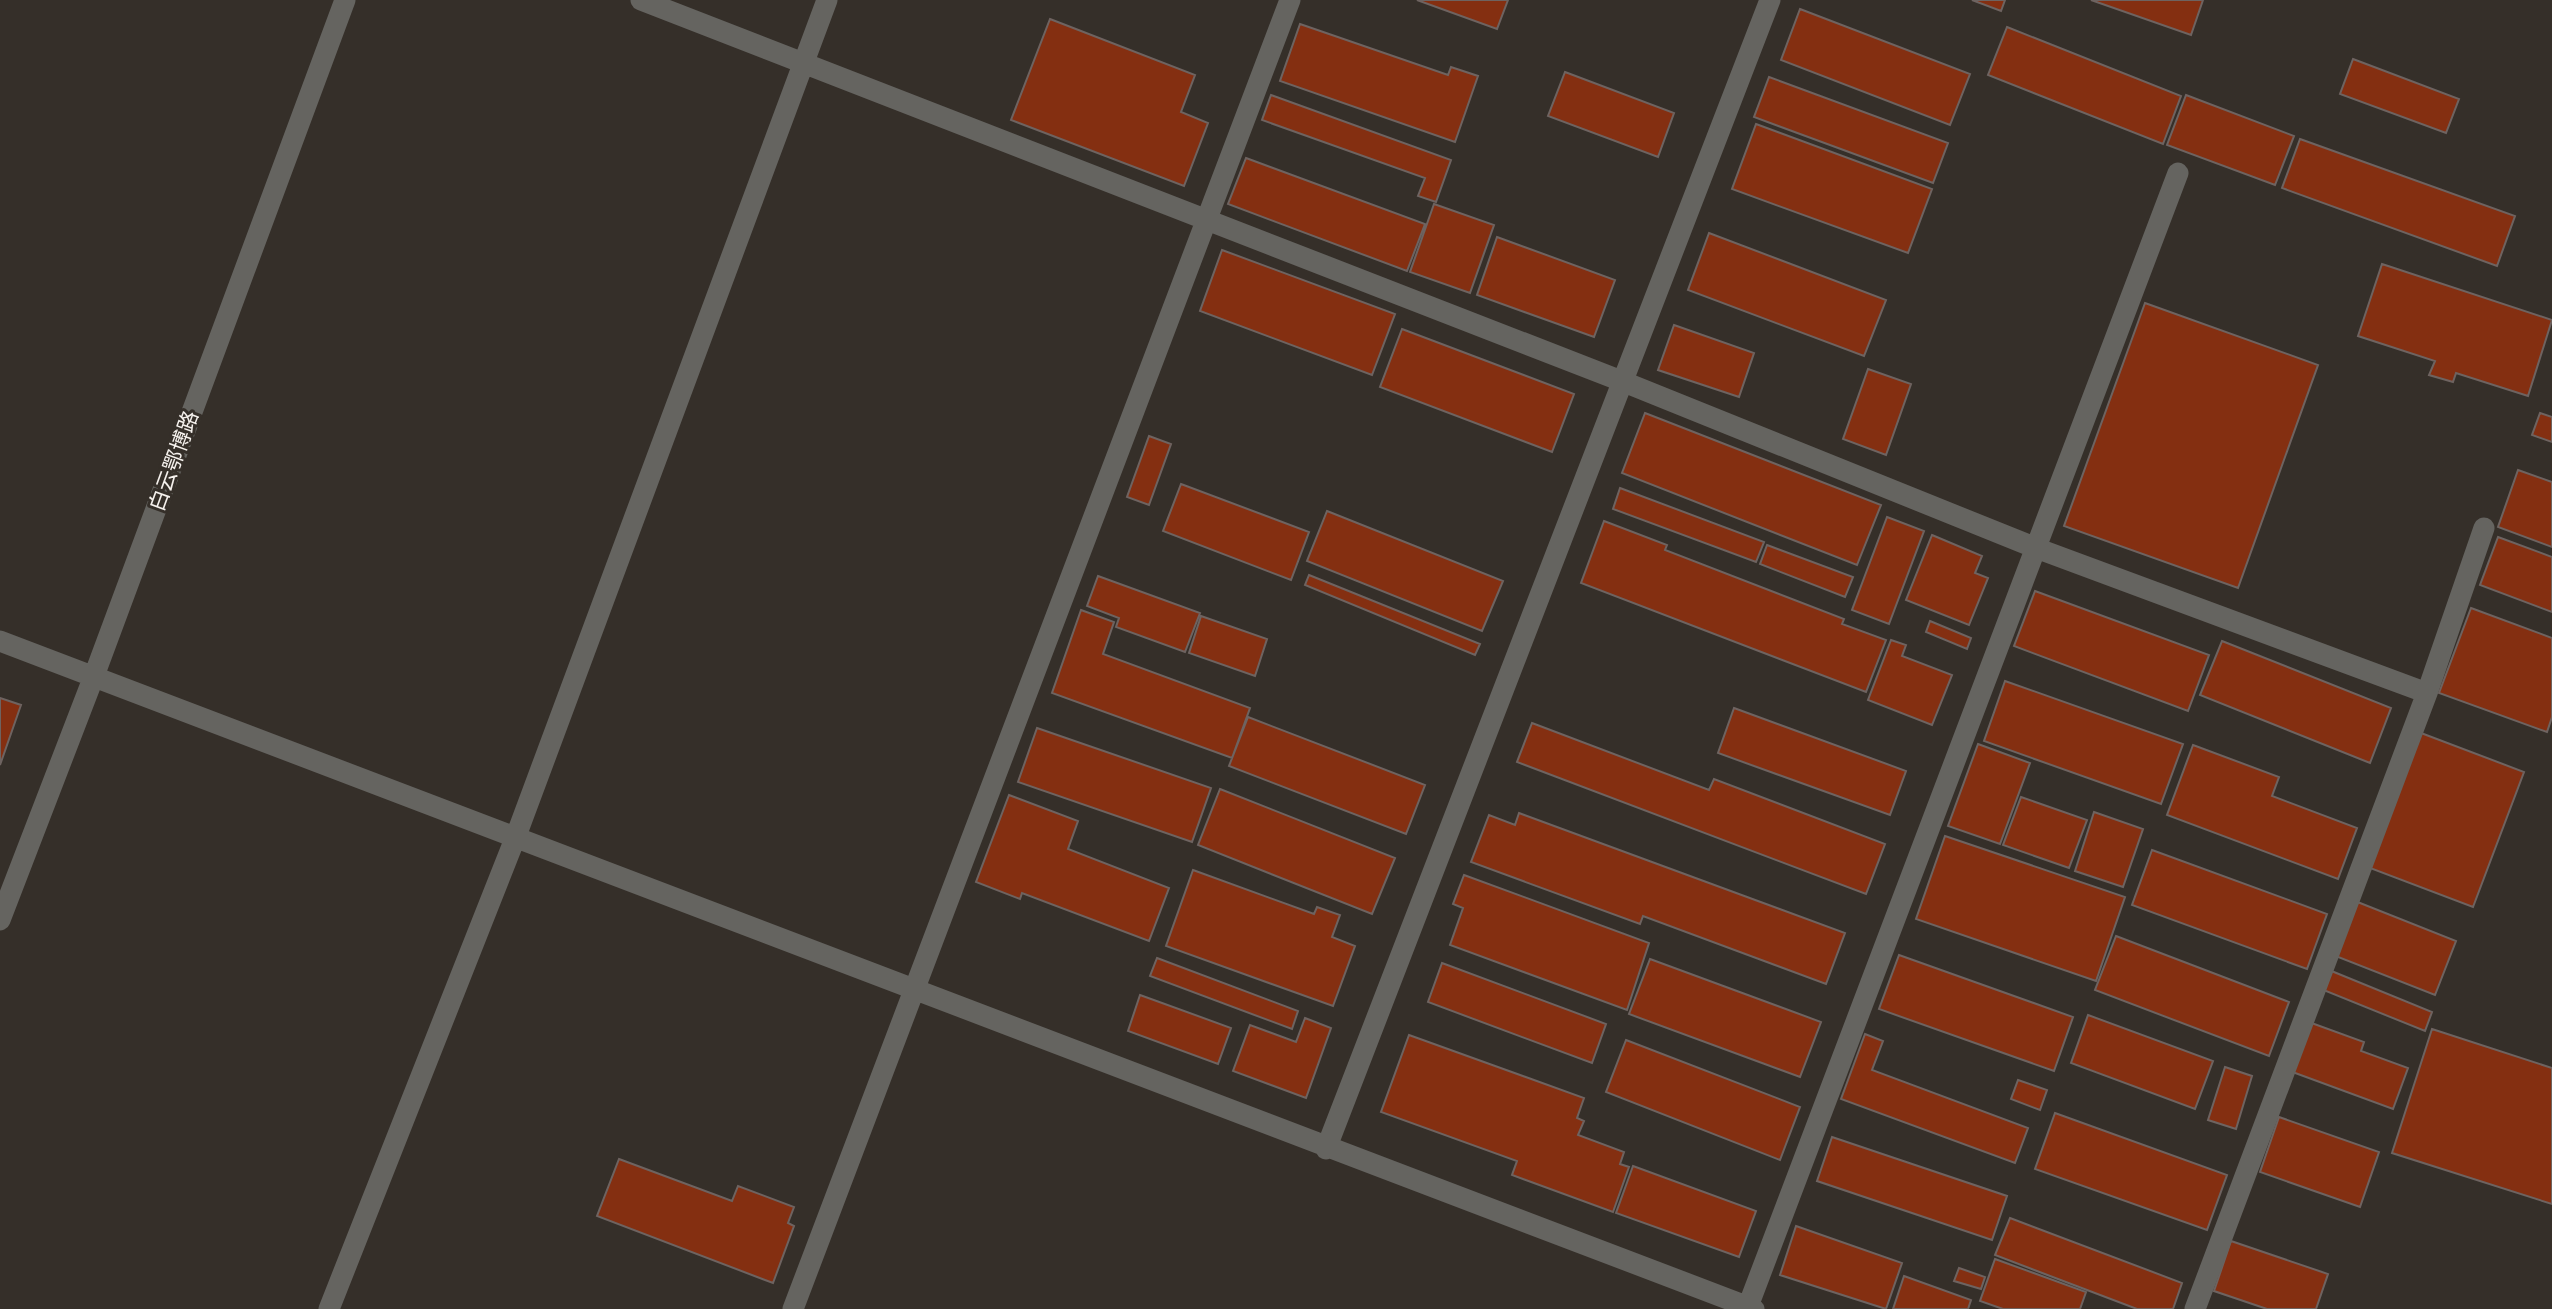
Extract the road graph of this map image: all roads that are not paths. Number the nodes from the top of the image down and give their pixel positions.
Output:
1 (345, 0) edge
2 (641, 0) edge
3 (827, 0) edge
4 (1290, 0) edge
5 (1770, 0) edge
6 (803, 64) junction
7 (2178, 173) dead end
8 (1205, 219) junction
9 (1624, 382) junction
10 (2484, 528) dead end
11 (2036, 548) junction
12 (0, 641) edge
13 (94, 676) junction
14 (2427, 693) junction
15 (516, 835) junction
16 (0, 920) edge
17 (917, 989) junction
18 (1326, 1149) junction
19 (1750, 1308) edge
20 (329, 1309) edge
21 (793, 1309) edge
22 (2195, 1309) edge

1 - 13 street, 白云鄂博路
2 - 6 street
3 - 6 street
4 - 8 street
5 - 9 street
6 - 8 street
6 - 15 street
7 - 11 street
8 - 9 street
8 - 17 street
9 - 11 street
9 - 18 street
10 - 14 street
11 - 14 street
11 - 19 street
12 - 13 street
13 - 15 street
13 - 16 street, 白云鄂博路
14 - 22 street
15 - 17 street
15 - 20 street
17 - 18 street
17 - 21 street
18 - 19 street

